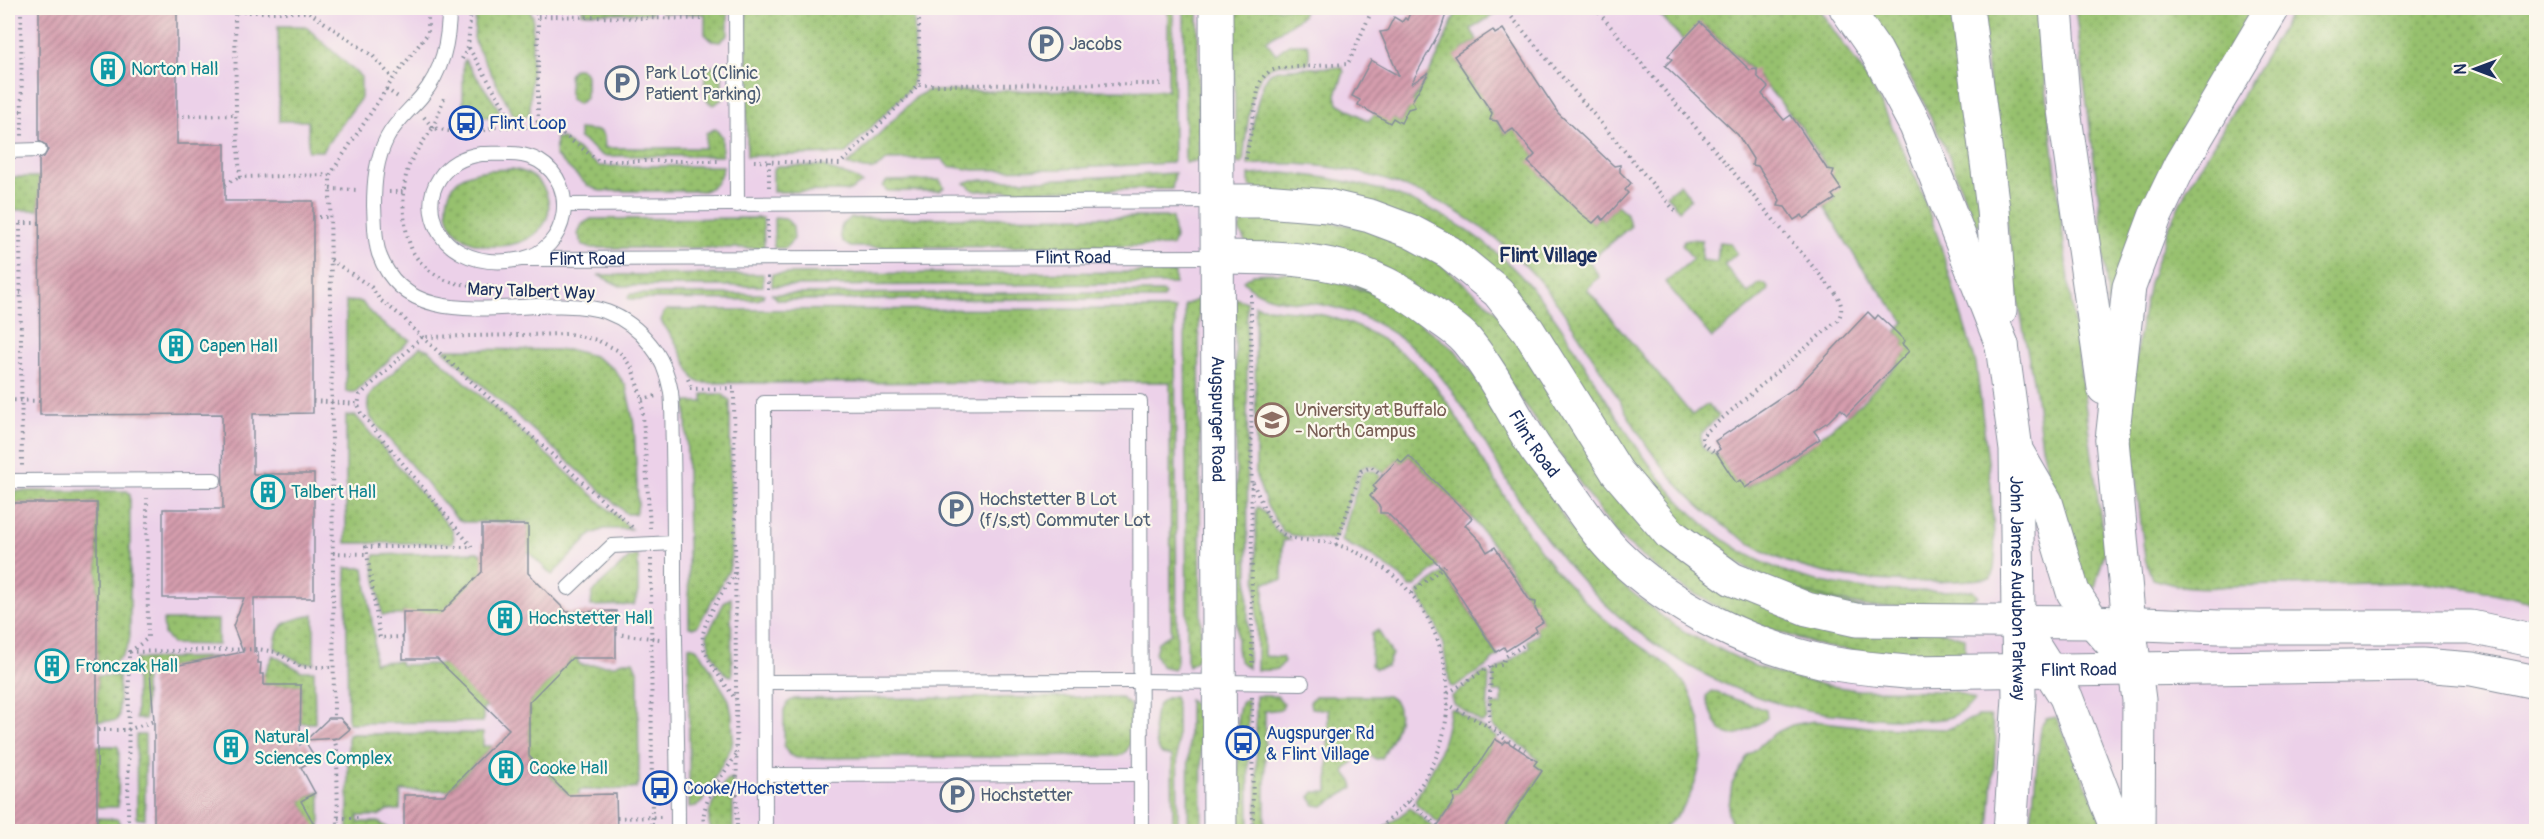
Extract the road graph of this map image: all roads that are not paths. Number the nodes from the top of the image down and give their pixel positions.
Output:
1 (449, 8) edge
2 (736, 8) edge
3 (1216, 8) edge
4 (1846, 8) edge
5 (1967, 8) edge
6 (2056, 8) edge
7 (2273, 8) edge
8 (39, 150) dead end
9 (8, 151) edge
10 (1217, 201) junction
11 (564, 205) junction
12 (737, 205) junction
13 (1218, 257) junction
14 (524, 259) junction
15 (2002, 345) junction
16 (2112, 440) junction
17 (2016, 450) junction
18 (214, 480) dead end
19 (8, 481) edge
20 (674, 543) junction
21 (568, 588) dead end
22 (2018, 621) junction
23 (2093, 622) junction
24 (2129, 624) junction
25 (2536, 641) edge
26 (2135, 669) junction
27 (2034, 670) junction
28 (1141, 681) junction
29 (765, 682) junction
30 (2536, 682) edge
31 (1220, 683) junction
32 (1302, 683) dead end
33 (1141, 774) junction
34 (765, 775) junction
35 (678, 831) edge
36 (765, 831) edge
37 (1141, 831) edge
38 (1220, 831) edge
39 (2010, 831) edge
40 (2118, 831) edge
41 (2138, 831) edge

1 - 20 lane, Mary Talbert Way
2 - 12 lane
3 - 10 street, Augspurger Road
4 - 15 street
5 - 15 street
6 - 16 street
7 - 16 street
8 - 9 lane
10 - 12 lane
10 - 13 street, Augspurger Road
10 - 22 street
11 - 12 lane
11 - 14 lane
11 - 14 lane
13 - 14 lane, Flint Road
13 - 27 street, Flint Road
13 - 31 street, Augspurger Road
15 - 17 street, John James Audubon Parkway
16 - 24 street
17 - 22 street, John James Audubon Parkway
17 - 23 street
18 - 19 lane
20 - 21 lane
20 - 35 lane, Mary Talbert Way
22 - 23 street
22 - 27 street
23 - 24 street
23 - 26 street
24 - 25 street
24 - 26 street
26 - 27 street, Flint Road
26 - 30 street, Flint Road
26 - 41 street
27 - 39 street, John James Audubon Parkway
27 - 40 street
28 - 29 lane
28 - 29 lane
28 - 31 lane
28 - 33 lane
29 - 34 lane
31 - 32 lane
31 - 38 street, Augspurger Road
33 - 34 lane
33 - 37 lane
34 - 36 lane

